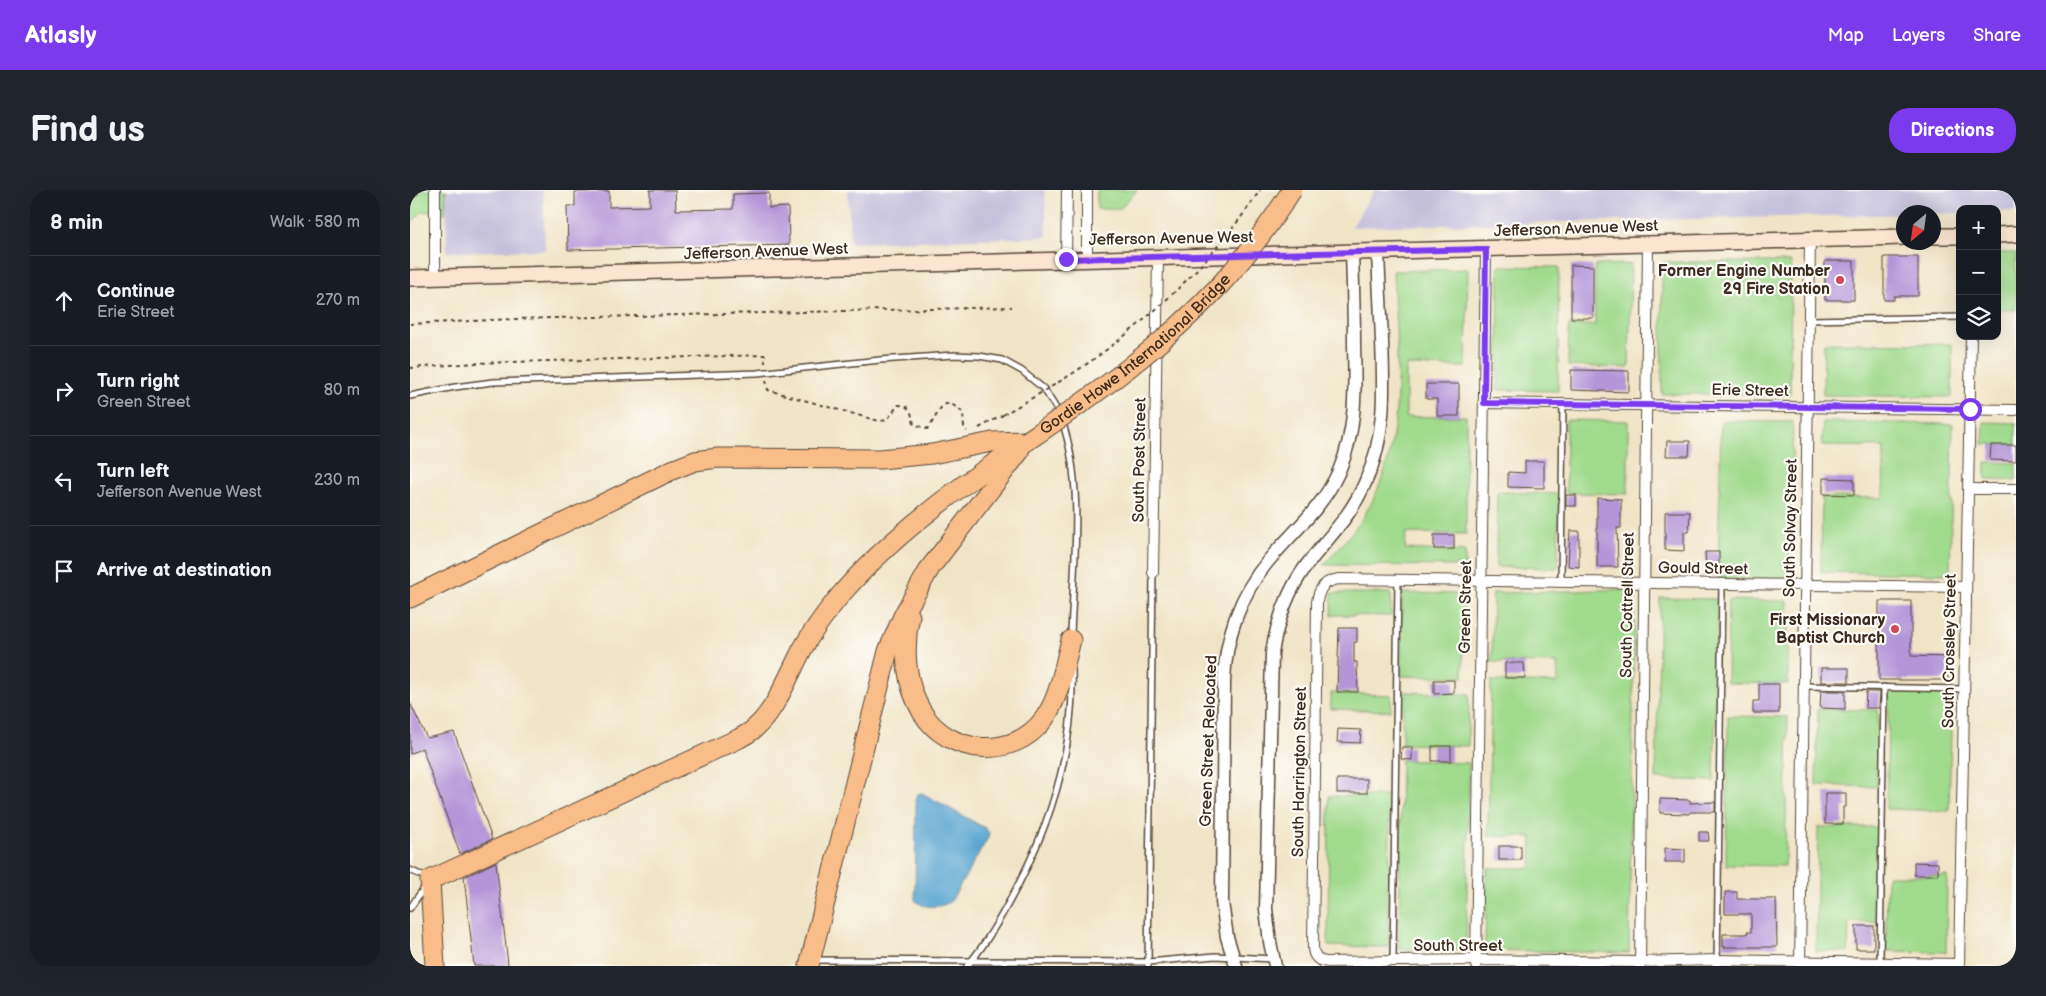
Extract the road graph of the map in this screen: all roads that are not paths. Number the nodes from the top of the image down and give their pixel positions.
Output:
1 (414, 190) edge
2 (434, 190) edge
3 (1067, 190) edge
4 (1087, 190) edge
5 (1292, 190) edge
6 (410, 194) edge
7 (2001, 234) edge
8 (2016, 234) edge
9 (1941, 236) edge
10 (1956, 236) edge
11 (1896, 237) edge
12 (1810, 240) junction
13 (1648, 244) junction
14 (1486, 249) junction
15 (1352, 252) junction
16 (1378, 252) junction
17 (1158, 257) junction
18 (1086, 258) junction
19 (1066, 259) junction
20 (410, 278) edge
21 (435, 278) junction
22 (1956, 317) edge
23 (1809, 320) junction
24 (1971, 340) edge
25 (410, 396) edge
26 (1484, 403) junction
27 (1563, 404) junction
28 (1646, 405) junction
29 (1808, 407) junction
30 (1970, 409) junction
31 (2016, 410) edge
32 (1027, 441) junction
33 (1969, 489) junction
34 (2016, 489) edge
35 (1153, 573) joint
36 (1398, 580) junction
37 (1481, 581) junction
38 (1561, 582) junction
39 (1643, 583) junction
40 (1722, 584) junction
41 (1806, 585) junction
42 (1321, 586) joint
43 (1966, 587) junction
44 (917, 590) junction
45 (410, 598) edge
46 (1071, 640) junction
47 (1804, 686) junction
48 (1884, 687) junction
49 (1963, 689) junction
50 (410, 870) edge
51 (430, 880) junction
52 (410, 908) edge
53 (1316, 958) joint
54 (1393, 960) junction
55 (971, 961) junction
56 (1234, 961) edge
57 (1274, 962) edge
58 (810, 963) edge
59 (1476, 963) edge
60 (1717, 963) edge
61 (1880, 963) junction
62 (1148, 964) edge
63 (1640, 964) edge
64 (1800, 964) edge
65 (1959, 965) edge
66 (435, 966) edge
67 (967, 966) edge

1 - 6 street
2 - 21 street
3 - 19 street
4 - 18 street
5 - 32 highway, Gordie Howe International Bridge, bridge
7 - 8 main road
9 - 10 main road
11 - 12 main road, Jefferson Avenue West
12 - 13 main road, Jefferson Avenue West
12 - 23 street, South Solvay Street
13 - 14 main road, Jefferson Avenue West
13 - 28 street, South Cottrell Street
14 - 16 main road, Jefferson Avenue West
14 - 26 street, Green Street
15 - 16 main road, Jefferson Avenue West
15 - 17 main road, Jefferson Avenue West
15 - 56 street, Green Street Relocated
16 - 57 street
17 - 18 main road, Jefferson Avenue West
17 - 35 street, South Post Street
18 - 19 main road, Jefferson Avenue West
19 - 21 main road, Jefferson Avenue West
20 - 21 main road, Jefferson Avenue West
22 - 23 lane
23 - 29 street, South Solvay Street
24 - 30 street, South Crossley Street
25 - 46 lane
26 - 27 street, Erie Street
26 - 37 street, Green Street
27 - 28 street, Erie Street
27 - 38 lane
28 - 29 street, Erie Street
28 - 39 street, South Cottrell Street
29 - 30 street, Erie Street
29 - 41 street, South Solvay Street
30 - 31 street, Erie Street
30 - 33 street, South Crossley Street
32 - 44 highway
32 - 45 highway
32 - 51 highway, Gordie Howe International Bridge
33 - 34 street
33 - 43 street, South Crossley Street
35 - 62 lane
36 - 37 street, Gould Street
36 - 42 street, Gould Street
36 - 54 lane
37 - 38 street, Gould Street
37 - 59 street, Green Street
38 - 39 street, Gould Street
39 - 40 street, Gould Street
39 - 63 street, South Cottrell Street
40 - 41 street, Gould Street
40 - 60 lane
41 - 43 street, Gould Street
41 - 47 street, South Solvay Street
42 - 53 street, South Harrington Street
43 - 49 street, South Crossley Street
44 - 46 highway
44 - 58 highway
46 - 55 lane
47 - 48 lane
47 - 64 street, South Solvay Street
48 - 49 lane
48 - 61 lane
49 - 65 street, South Crossley Street
50 - 51 lane
51 - 52 lane
51 - 66 highway
53 - 54 street, South Street
54 - 59 street, South Street
55 - 58 lane
55 - 62 lane
55 - 67 lane
56 - 57 lane
56 - 62 lane
59 - 63 street, South Street
60 - 63 street, South Street
60 - 64 street, South Street
61 - 64 street, South Street
61 - 65 street, South Street

